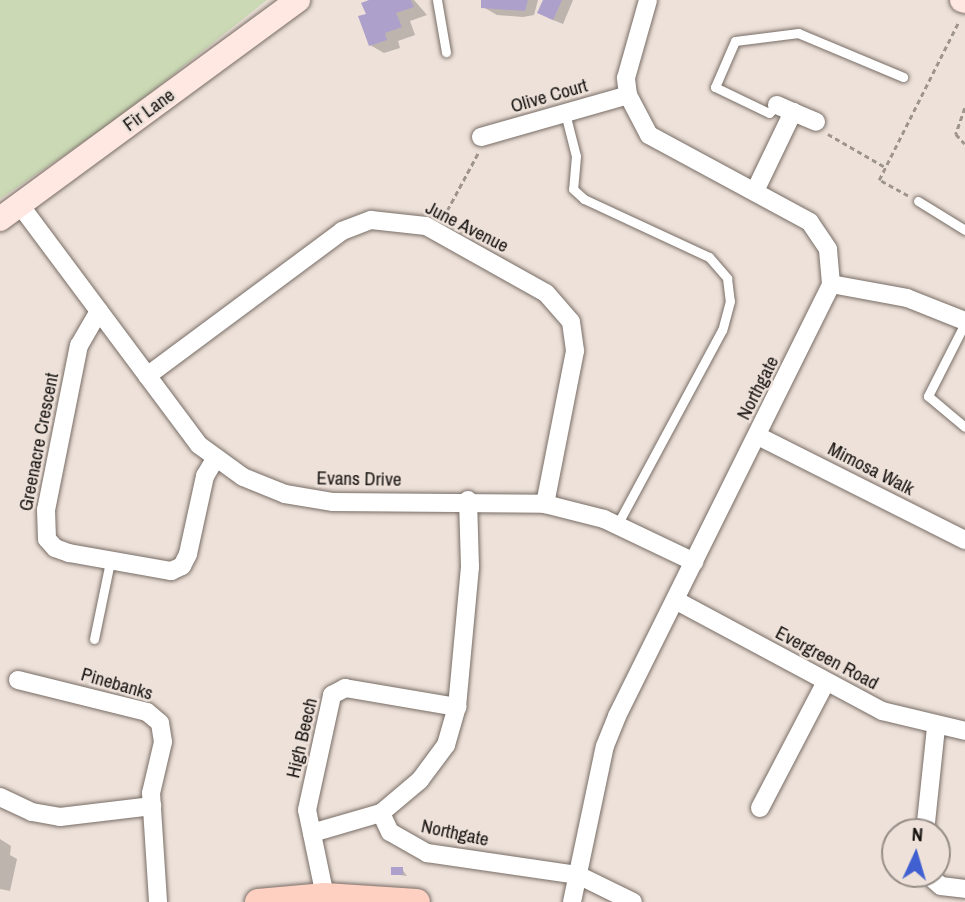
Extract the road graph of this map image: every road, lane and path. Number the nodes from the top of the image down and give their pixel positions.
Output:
1 (298, 0) edge
2 (438, 0) edge
3 (648, 0) edge
4 (964, 4) edge
5 (446, 52) dead end
6 (903, 77) dead end
7 (628, 95) junction
8 (965, 108) edge
9 (785, 109) junction
10 (565, 113) junction
11 (816, 122) joint
12 (481, 136) joint
13 (965, 144) edge
14 (885, 167) junction
15 (755, 191) junction
16 (919, 202) joint
17 (10, 212) edge
18 (437, 230) junction
19 (965, 230) edge
20 (831, 284) junction
21 (99, 311) junction
22 (965, 322) edge
23 (148, 376) junction
24 (965, 427) edge
25 (758, 436) junction
26 (216, 458) junction
27 (468, 500) junction
28 (545, 504) junction
29 (617, 525) junction
30 (965, 540) edge
31 (110, 562) junction
32 (694, 562) junction
33 (677, 601) junction
34 (94, 639) dead end
35 (18, 680) dead end
36 (826, 682) junction
37 (457, 707) junction
38 (936, 727) junction
39 (965, 731) edge
40 (0, 797) edge
41 (152, 806) junction
42 (760, 808) dead end
43 (381, 813) junction
44 (926, 818) edge
45 (312, 833) junction
46 (578, 875) junction
47 (325, 896) junction
48 (158, 902) edge
49 (258, 902) edge
50 (417, 902) edge
51 (572, 902) edge
52 (633, 902) edge

1 - 17 street, Fir Lane
2 - 5 lane
3 - 7 street
4 - 14 path
6 - 9 lane
7 - 10 street, Olive Court
7 - 15 street
8 - 13 path
9 - 11 street
9 - 15 street
10 - 12 street, Olive Court
10 - 29 lane
11 - 14 path
12 - 18 path
14 - 16 path
15 - 20 street
16 - 19 lane
17 - 21 street, Evans Drive
18 - 23 street, June Avenue
18 - 28 street, June Avenue
20 - 22 street
20 - 25 street, Northgate
21 - 23 street, Evans Drive
21 - 31 street, Greenacre Crescent
22 - 24 lane
23 - 26 street, Evans Drive
25 - 30 street, Mimosa Walk
25 - 32 street, Northgate
26 - 27 street, Evans Drive
26 - 31 street, Greenacre Crescent
27 - 28 street, Evans Drive
27 - 37 street
28 - 29 street, Evans Drive
29 - 32 street, Evans Drive
31 - 34 lane
32 - 33 street, Northgate
33 - 36 street, Evergreen Road
33 - 46 street, Northgate
35 - 41 street, Pinebanks
36 - 38 street, Evergreen Road
36 - 42 street
37 - 43 street
37 - 45 street, High Beech
38 - 39 street, Evergreen Road
38 - 44 street
40 - 41 street
41 - 48 street, Pinebanks
43 - 45 street
43 - 46 street, Northgate
45 - 47 street, High Beech
46 - 51 street, Northgate
46 - 52 street, Northgate
47 - 49 main road
47 - 50 main road

